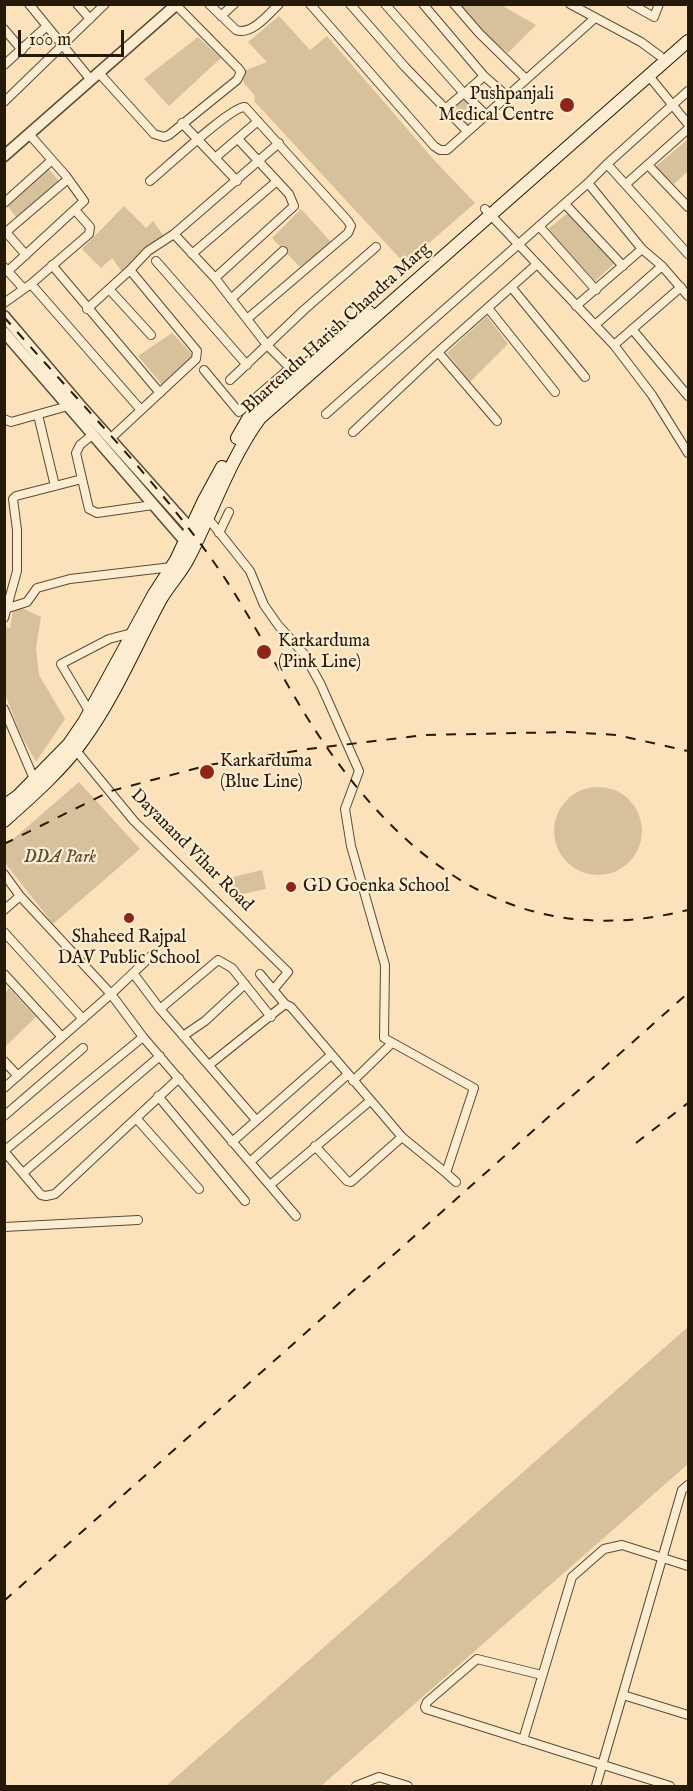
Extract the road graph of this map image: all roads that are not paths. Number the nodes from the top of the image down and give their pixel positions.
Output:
1 (29, 4) edge
2 (77, 4) edge
3 (105, 4) edge
4 (209, 4) edge
5 (234, 4) edge
6 (279, 4) edge
7 (310, 4) edge
8 (350, 4) edge
9 (385, 4) edge
10 (423, 4) edge
11 (454, 4) edge
12 (570, 4) edge
13 (659, 4) edge
14 (177, 5) edge
15 (634, 5) edge
16 (221, 16) junction
17 (595, 18) junction
18 (90, 19) junction
19 (47, 26) junction
20 (4, 29) edge
21 (688, 30) edge
22 (688, 41) edge
23 (64, 45) junction
24 (22, 50) junction
25 (660, 56) junction
26 (4, 65) edge
27 (95, 76) junction
28 (484, 76) junction
29 (649, 76) junction
30 (526, 79) junction
31 (688, 91) edge
32 (464, 93) junction
33 (507, 96) junction
34 (4, 102) edge
35 (672, 105) junction
36 (445, 108) junction
37 (486, 115) junction
38 (258, 121) junction
39 (182, 123) junction
40 (688, 124) edge
41 (688, 129) edge
42 (467, 131) junction
43 (29, 134) junction
44 (198, 139) junction
45 (238, 139) junction
46 (279, 143) junction
47 (4, 156) edge
48 (215, 158) junction
49 (52, 160) junction
50 (260, 161) junction
51 (608, 164) junction
52 (648, 165) junction
53 (68, 179) junction
54 (150, 181) dead end
55 (237, 181) junction
56 (276, 181) junction
57 (588, 183) junction
58 (626, 184) junction
59 (4, 203) edge
60 (565, 204) junction
61 (688, 207) edge
62 (75, 210) junction
63 (488, 212) junction
64 (539, 226) junction
65 (5, 231) edge
66 (174, 234) junction
67 (517, 245) junction
68 (376, 247) dead end
69 (642, 249) junction
70 (284, 251) dead end
71 (192, 254) junction
72 (688, 254) edge
73 (26, 255) junction
74 (156, 261) dead end
75 (537, 264) junction
76 (52, 266) junction
77 (623, 266) junction
78 (662, 266) junction
79 (6, 269) edge
80 (130, 270) junction
81 (215, 278) junction
82 (27, 286) junction
83 (681, 287) junction
84 (512, 288) junction
85 (109, 289) junction
86 (596, 290) junction
87 (688, 296) edge
88 (231, 299) junction
89 (4, 303) edge
90 (576, 306) junction
91 (488, 308) junction
92 (87, 309) junction
93 (4, 316) edge
94 (247, 319) junction
95 (595, 325) junction
96 (632, 329) junction
97 (4, 332) edge
98 (151, 335) dead end
99 (267, 345) junction
100 (614, 345) junction
101 (438, 352) junction
102 (247, 365) junction
103 (204, 370) dead end
104 (296, 374) junction
105 (585, 377) dead end
106 (230, 381) dead end
107 (555, 392) dead end
108 (160, 393) junction
109 (688, 396) edge
110 (68, 406) junction
111 (141, 410) junction
112 (326, 414) dead end
113 (38, 415) junction
114 (4, 419) edge
115 (497, 421) dead end
116 (353, 432) dead end
117 (92, 435) junction
118 (110, 439) junction
119 (688, 453) edge
120 (82, 479) junction
121 (55, 486) junction
122 (9, 498) edge
123 (153, 505) junction
124 (229, 512) dead end
125 (202, 515) junction
126 (194, 533) junction
127 (219, 533) junction
128 (188, 545) junction
129 (172, 567) junction
130 (8, 608) junction
131 (4, 618) edge
132 (132, 633) junction
133 (4, 709) edge
134 (89, 711) junction
135 (72, 747) junction
136 (34, 780) junction
137 (4, 806) edge
138 (4, 821) edge
139 (4, 873) edge
140 (20, 896) junction
141 (4, 910) edge
142 (4, 932) edge
143 (152, 956) dead end
144 (133, 973) junction
145 (4, 974) edge
146 (260, 974) dead end
147 (245, 984) junction
148 (273, 990) junction
149 (111, 994) junction
150 (285, 1004) junction
151 (160, 1009) junction
152 (271, 1017) junction
153 (83, 1019) junction
154 (62, 1036) junction
155 (183, 1036) junction
156 (143, 1037) junction
157 (392, 1043) junction
158 (83, 1048) dead end
159 (331, 1055) junction
160 (160, 1056) junction
161 (4, 1061) edge
162 (208, 1065) junction
163 (18, 1076) junction
164 (179, 1078) junction
165 (350, 1078) junction
166 (4, 1088) edge
167 (158, 1096) junction
168 (370, 1101) junction
169 (4, 1116) edge
170 (136, 1118) junction
171 (256, 1120) junction
172 (402, 1137) junction
173 (232, 1142) junction
174 (315, 1146) junction
175 (4, 1151) edge
176 (250, 1162) junction
177 (23, 1173) junction
178 (446, 1173) junction
179 (456, 1182) dead end
180 (270, 1185) junction
181 (199, 1189) dead end
182 (244, 1201) dead end
183 (296, 1216) dead end
184 (138, 1220) dead end
185 (4, 1227) edge
186 (688, 1485) edge
187 (663, 1558) junction
188 (688, 1566) edge
189 (542, 1675) junction
190 (623, 1695) junction
191 (688, 1715) edge
192 (523, 1740) junction
193 (602, 1765) junction
194 (356, 1786) edge
195 (408, 1786) edge
196 (596, 1786) edge
197 (670, 1786) edge

1 - 19 street
2 - 18 street
3 - 18 street
4 - 16 street
5 - 16 street
6 - 16 street
7 - 42 street
8 - 36 street
9 - 32 street
10 - 28 street
11 - 30 street
12 - 17 street
13 - 15 street
14 - 27 street
14 - 39 street
17 - 25 street
17 - 30 street
18 - 23 street
19 - 23 street
19 - 24 street
20 - 24 street
21 - 25 main road, Bhartendu Harish Chandra Marg
22 - 29 main road, Bhartendu Harish Chandra Marg
23 - 27 street
23 - 34 street
24 - 26 street
25 - 63 main road, Bhartendu Harish Chandra Marg
27 - 39 street
27 - 43 street
28 - 32 street
28 - 33 street
29 - 35 street
29 - 63 main road, Bhartendu Harish Chandra Marg
30 - 33 street
31 - 35 street
32 - 36 street
32 - 37 street
33 - 37 street
35 - 40 street
35 - 51 street
36 - 42 street
37 - 42 street
38 - 44 street
38 - 45 street
38 - 46 street
39 - 44 street
41 - 52 street
43 - 47 street
43 - 49 street
44 - 48 street
44 - 54 street
45 - 48 street
45 - 50 street
46 - 50 street
46 - 94 street
48 - 55 street
49 - 53 street
49 - 59 street
50 - 55 street
50 - 56 street
51 - 57 street
51 - 58 street
52 - 58 street
52 - 61 street
53 - 62 street
53 - 65 street
55 - 66 street
56 - 71 street
56 - 81 street
57 - 60 street
57 - 69 street
58 - 72 street
60 - 64 street
60 - 77 street
62 - 73 street
62 - 76 street
63 - 67 street
63 - 104 main road, Bhartendu Harish Chandra Marg
64 - 67 street
64 - 86 street
65 - 73 street
66 - 71 street
66 - 80 street
67 - 75 street
67 - 112 street
68 - 99 street
69 - 77 street
69 - 78 street
70 - 88 street
71 - 81 street
73 - 79 street
74 - 102 street
75 - 84 street
75 - 90 street
76 - 82 street
76 - 92 street
77 - 86 street
78 - 83 street
78 - 95 street
79 - 82 street
80 - 85 street
80 - 108 street
81 - 88 street
82 - 89 street
82 - 111 street
83 - 87 street
83 - 96 street
84 - 91 street
84 - 105 street
85 - 92 street
85 - 98 street
86 - 90 street
88 - 94 street
90 - 95 street
91 - 101 street
91 - 107 street
92 - 108 street
93 - 118 street
94 - 99 street
95 - 100 street
96 - 100 street
96 - 109 street
97 - 110 street
99 - 102 street
99 - 104 street
100 - 119 street
101 - 115 street
101 - 116 street
102 - 106 street
103 - 104 street
104 - 125 main road, Bhartendu Harish Chandra Marg
108 - 111 street
110 - 113 street
110 - 117 street
111 - 118 street
113 - 114 street
113 - 121 street
117 - 120 street
117 - 123 street
118 - 126 street
120 - 121 street
120 - 123 street
121 - 122 street
122 - 130 street
123 - 128 street
124 - 127 street
125 - 126 main road, Bhartendu Harish Chandra Marg
125 - 127 street
126 - 128 main road, Bhartendu Harish Chandra Marg
127 - 157 street
128 - 129 main road, Bhartendu Harish Chandra Marg
128 - 135 main road, Bhartendu Harish Chandra Marg
129 - 130 street
129 - 132 main road, Bhartendu Harish Chandra Marg
130 - 131 street
132 - 134 main road, Bhartendu Harish Chandra Marg
132 - 134 street
133 - 136 street
134 - 135 main road, Bhartendu Harish Chandra Marg
135 - 136 main road, Bhartendu Harish Chandra Marg
135 - 138 main road, Bhartendu Harish Chandra Marg
135 - 148 street, Dayanand Vihar Road
136 - 137 main road, Bhartendu Harish Chandra Marg
139 - 140 street
140 - 141 street
140 - 149 street
142 - 153 street
143 - 144 street
144 - 149 street
144 - 151 street
145 - 154 street
146 - 148 street
147 - 151 street
147 - 152 street
147 - 155 street
148 - 150 street
149 - 153 street
149 - 156 street
150 - 152 street
150 - 159 street
151 - 155 street
152 - 162 street
153 - 154 street
154 - 163 street
155 - 162 street
156 - 160 street
156 - 175 street
157 - 165 street
157 - 178 street
158 - 169 street
159 - 165 street
159 - 171 street
160 - 164 street
160 - 177 street
161 - 163 street
162 - 171 street
163 - 166 street
164 - 167 street
164 - 173 street
165 - 168 street
165 - 176 street
167 - 170 street
167 - 182 street
168 - 172 street
168 - 174 street
170 - 177 street
170 - 181 street
171 - 173 street
172 - 174 street
172 - 178 street
173 - 176 street
174 - 180 street
175 - 177 street
176 - 180 street
178 - 179 street
180 - 183 street
184 - 185 street
186 - 187 street
187 - 188 street
187 - 189 street
187 - 190 street
189 - 192 street
189 - 192 street
190 - 191 street
190 - 193 street
192 - 193 street
193 - 196 street
193 - 197 street
194 - 195 street

